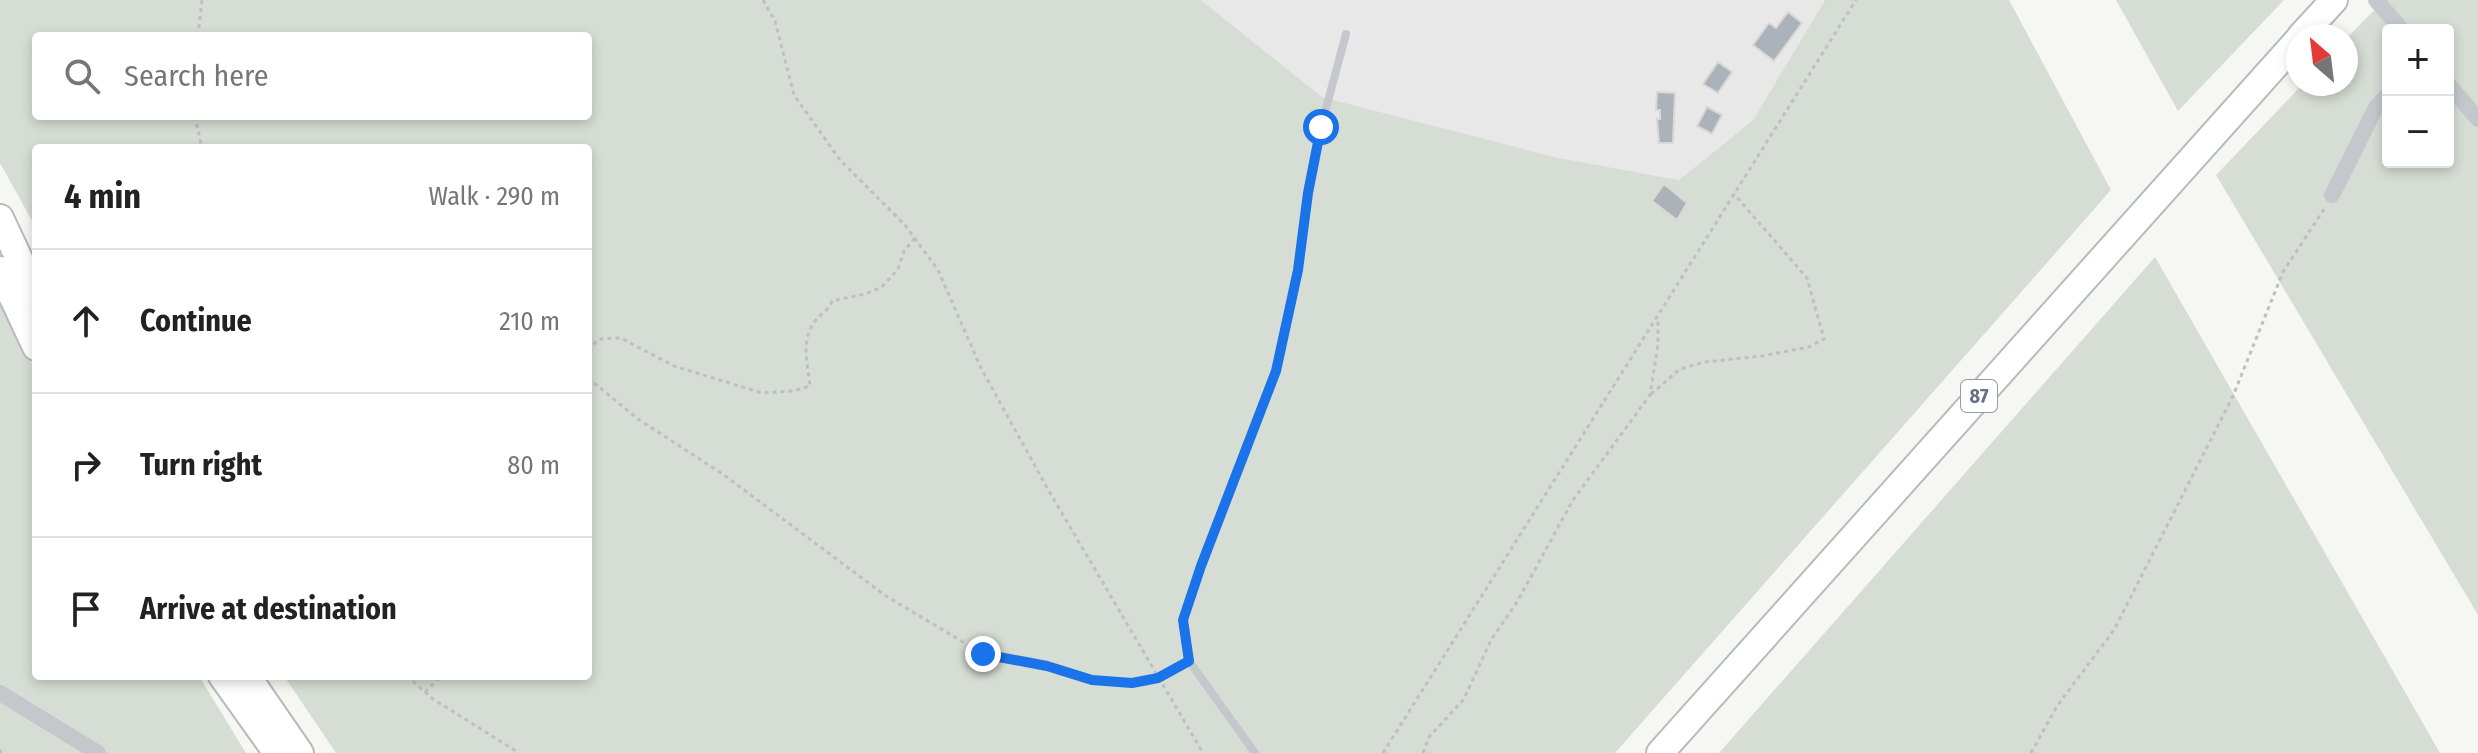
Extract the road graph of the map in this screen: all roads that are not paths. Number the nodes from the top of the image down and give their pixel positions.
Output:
1 (2334, 0) edge
2 (2376, 0) edge
3 (2313, 24) edge
4 (2397, 24) edge
5 (1346, 34) dead end
6 (2286, 54) edge
7 (2454, 91) edge
8 (2387, 96) edge
9 (2478, 119) edge
10 (2332, 195) road end
11 (0, 218) edge
12 (0, 270) edge
13 (32, 286) edge
14 (32, 338) edge
15 (225, 680) edge
16 (250, 680) edge
17 (0, 693) edge
18 (98, 753) edge
19 (277, 753) edge
20 (300, 753) edge
21 (1255, 753) edge
22 (1660, 753) edge

1 - 3 main road, 87
2 - 4 street
5 - 21 lane
6 - 22 main road, 87
7 - 9 street
8 - 10 street
11 - 13 main road
12 - 14 main road
15 - 19 main road
16 - 20 main road
17 - 18 street

